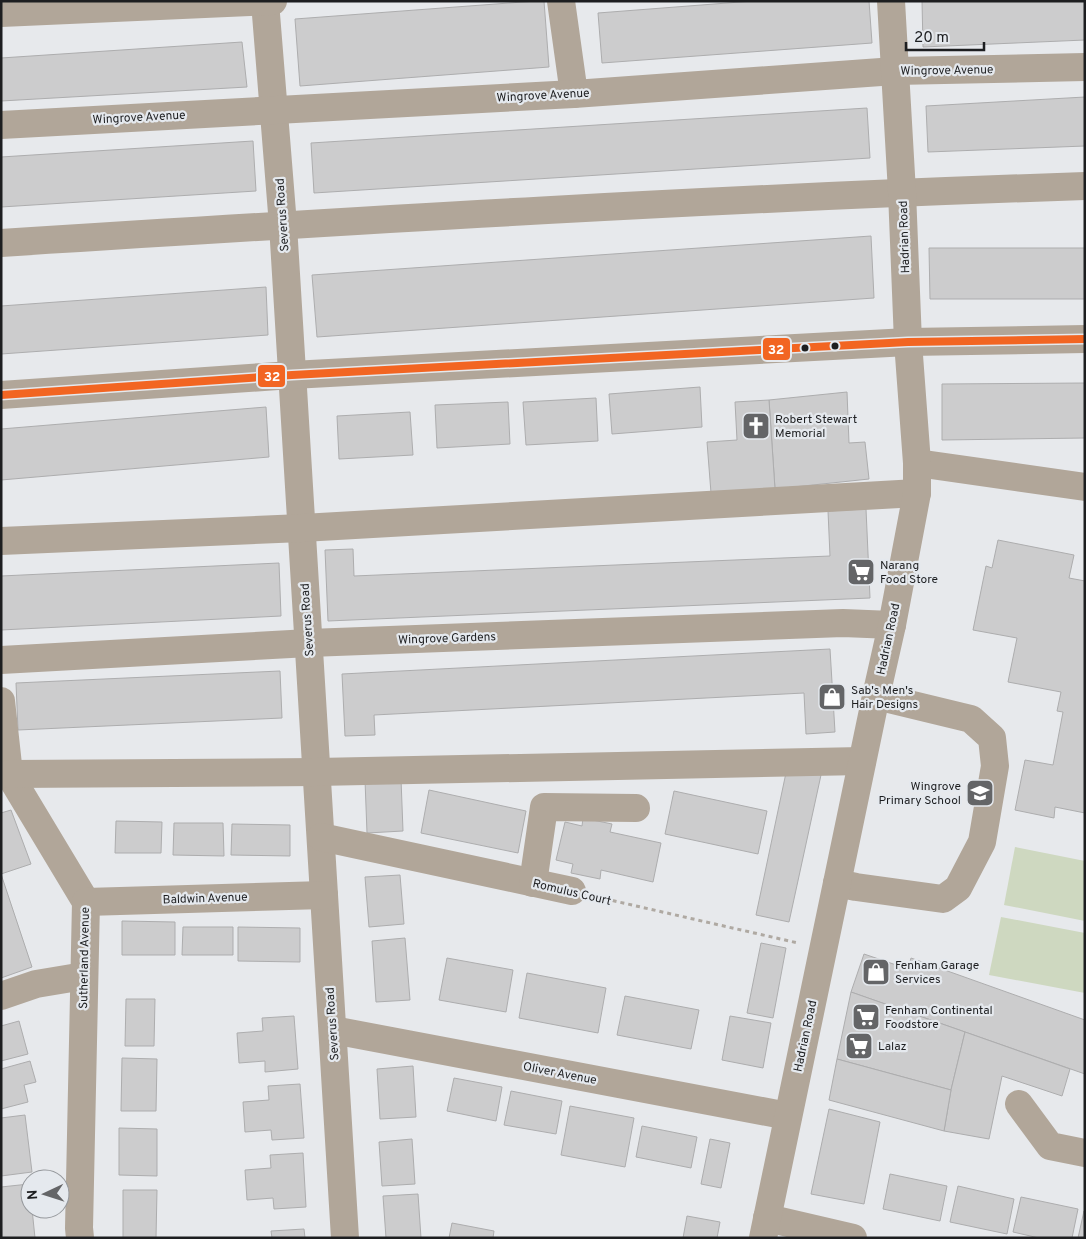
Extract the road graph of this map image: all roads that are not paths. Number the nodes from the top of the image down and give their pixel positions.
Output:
1 (273, 1) edge
2 (561, 1) edge
3 (891, 1) edge
4 (265, 2) edge
5 (1, 13) edge
6 (1085, 67) edge
7 (896, 71) junction
8 (574, 94) junction
9 (274, 110) junction
10 (1, 125) edge
11 (1085, 186) edge
12 (902, 192) junction
13 (283, 225) junction
14 (1, 244) edge
15 (1085, 339) edge
16 (908, 342) junction
17 (292, 375) junction
18 (1, 395) edge
19 (917, 464) junction
20 (1085, 487) edge
21 (917, 493) junction
22 (302, 528) junction
23 (1, 542) edge
24 (892, 625) junction
25 (309, 643) junction
26 (1, 660) edge
27 (876, 696) junction
28 (1, 701) edge
29 (862, 761) junction
30 (317, 772) junction
31 (9, 774) junction
32 (636, 808) dead end
33 (321, 837) junction
34 (533, 883) junction
35 (837, 883) junction
36 (572, 891) road end
37 (324, 895) junction
38 (86, 902) junction
39 (84, 976) junction
40 (1, 996) edge
41 (333, 1030) junction
42 (1019, 1104) dead end
43 (788, 1116) junction
44 (1085, 1153) edge
45 (765, 1228) edge
46 (80, 1238) edge
47 (345, 1238) edge
48 (853, 1238) edge

1 - 4 street
2 - 8 street
3 - 7 street, Hadrian Road
4 - 5 street
4 - 9 street, Severus Road
6 - 7 street, Wingrove Avenue
7 - 8 street, Wingrove Avenue
7 - 12 street, Hadrian Road
8 - 9 street, Wingrove Avenue
9 - 10 street, Wingrove Avenue
9 - 13 street, Severus Road
11 - 12 street
12 - 13 street
12 - 16 street, Hadrian Road
13 - 14 street
13 - 17 street, Severus Road
15 - 16 street
16 - 17 street
16 - 19 street, Hadrian Road
17 - 18 street
17 - 22 street, Severus Road
19 - 20 street
19 - 21 street, Hadrian Road
21 - 22 street
21 - 24 street, Hadrian Road
22 - 23 street
22 - 25 street, Severus Road
24 - 25 street, Wingrove Gardens
24 - 27 street, Hadrian Road
25 - 26 street, Wingrove Gardens
25 - 30 street, Severus Road
27 - 29 street, Hadrian Road
27 - 35 street
28 - 31 street, Sutherland Avenue
29 - 30 street
29 - 35 street, Hadrian Road
30 - 31 street
30 - 33 street, Severus Road
31 - 38 street, Sutherland Avenue
32 - 34 street
33 - 34 street, Romulus Court
33 - 37 street, Severus Road
34 - 36 street, Romulus Court
35 - 43 street, Hadrian Road
37 - 38 street, Baldwin Avenue
37 - 41 street, Severus Road
38 - 39 street, Sutherland Avenue
39 - 40 street
39 - 46 street, Sutherland Avenue
41 - 43 street, Oliver Avenue
41 - 47 street, Severus Road
42 - 44 street
43 - 45 street, Hadrian Road
45 - 48 street

